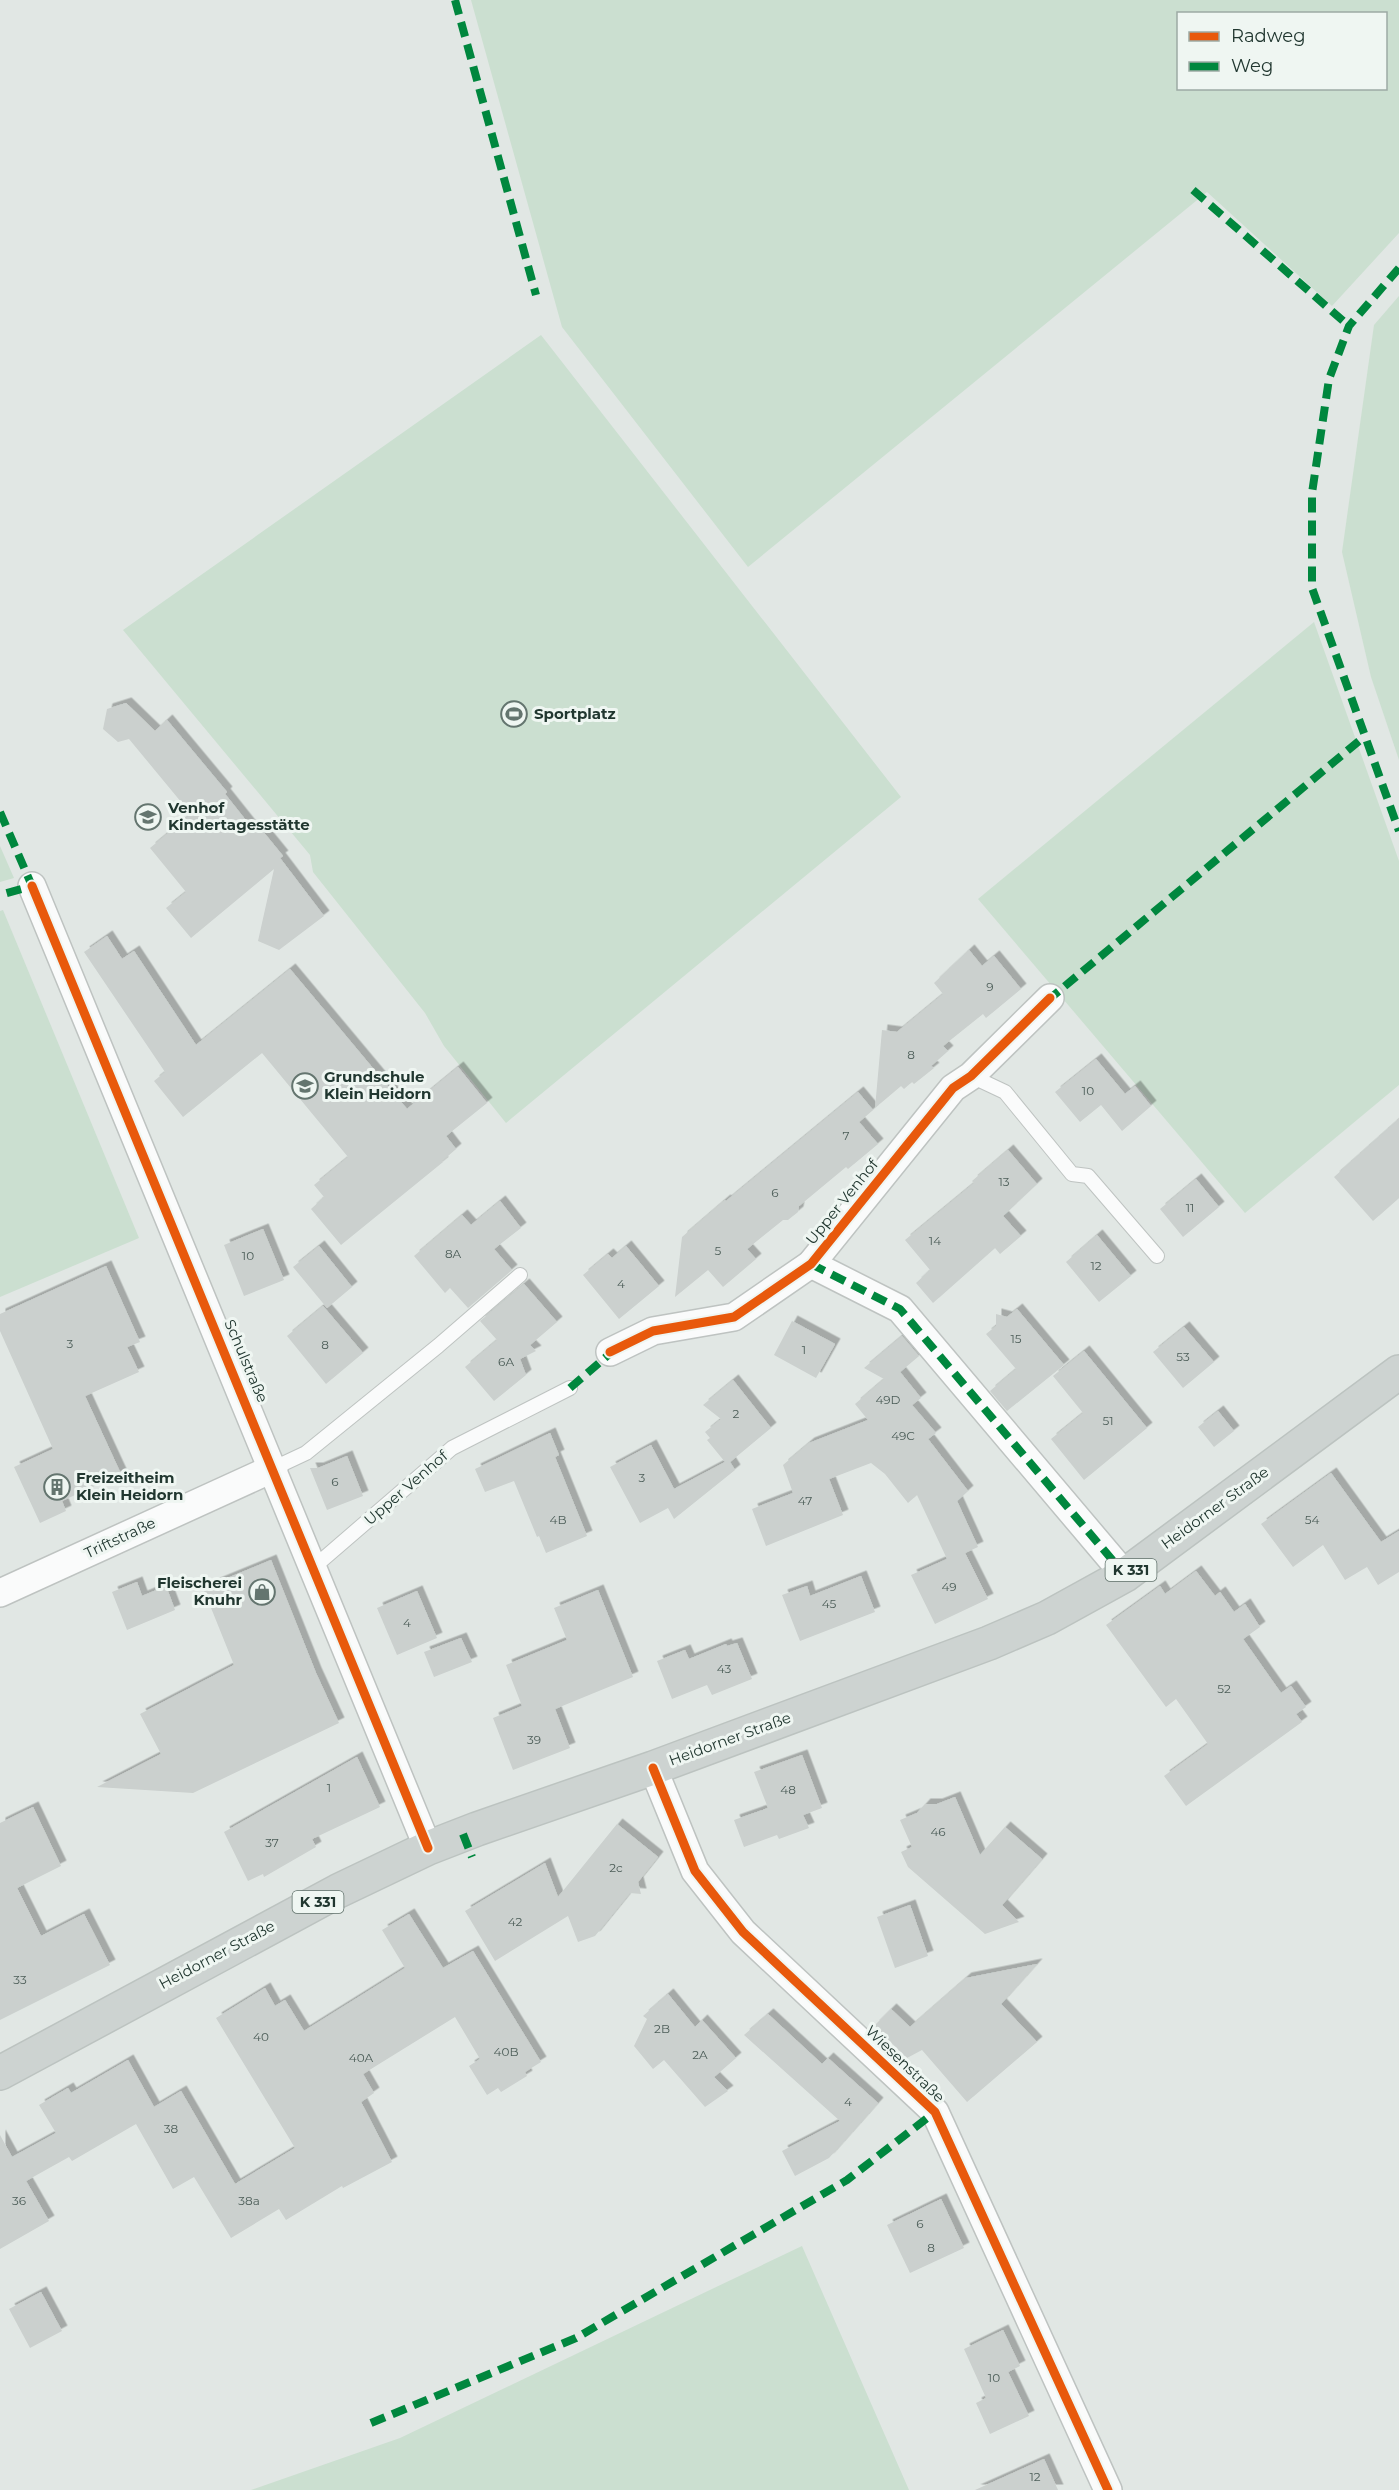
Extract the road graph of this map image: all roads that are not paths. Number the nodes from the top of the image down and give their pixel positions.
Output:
1 (32, 886) dead end
2 (1050, 998) dead end
3 (971, 1076) junction
4 (1157, 1256) dead end
5 (811, 1264) junction
6 (520, 1275) dead end
7 (610, 1352) dead end
8 (1399, 1372) edge
9 (570, 1389) dead end
10 (274, 1468) junction
11 (314, 1567) junction
12 (1125, 1575) junction
13 (0, 1593) edge
14 (653, 1768) junction
15 (428, 1848) junction
16 (0, 2073) edge
17 (1108, 2490) edge

1 - 10 street, Schulstraße
2 - 3 street, Upper Venhof
3 - 4 lane
3 - 5 street, Upper Venhof
5 - 7 street, Upper Venhof
5 - 12 street, Upper Venhof
6 - 10 lane
8 - 12 main road, Heidorner Straße / K 331
9 - 11 lane, Upper Venhof
10 - 11 street, Schulstraße
10 - 13 street, Triftstraße
11 - 15 street, Schulstraße
12 - 14 main road, Heidorner Straße / K 331
14 - 15 main road, Heidorner Straße / K 331
14 - 17 street, Wiesenstraße
15 - 16 main road, Heidorner Straße / K 331

